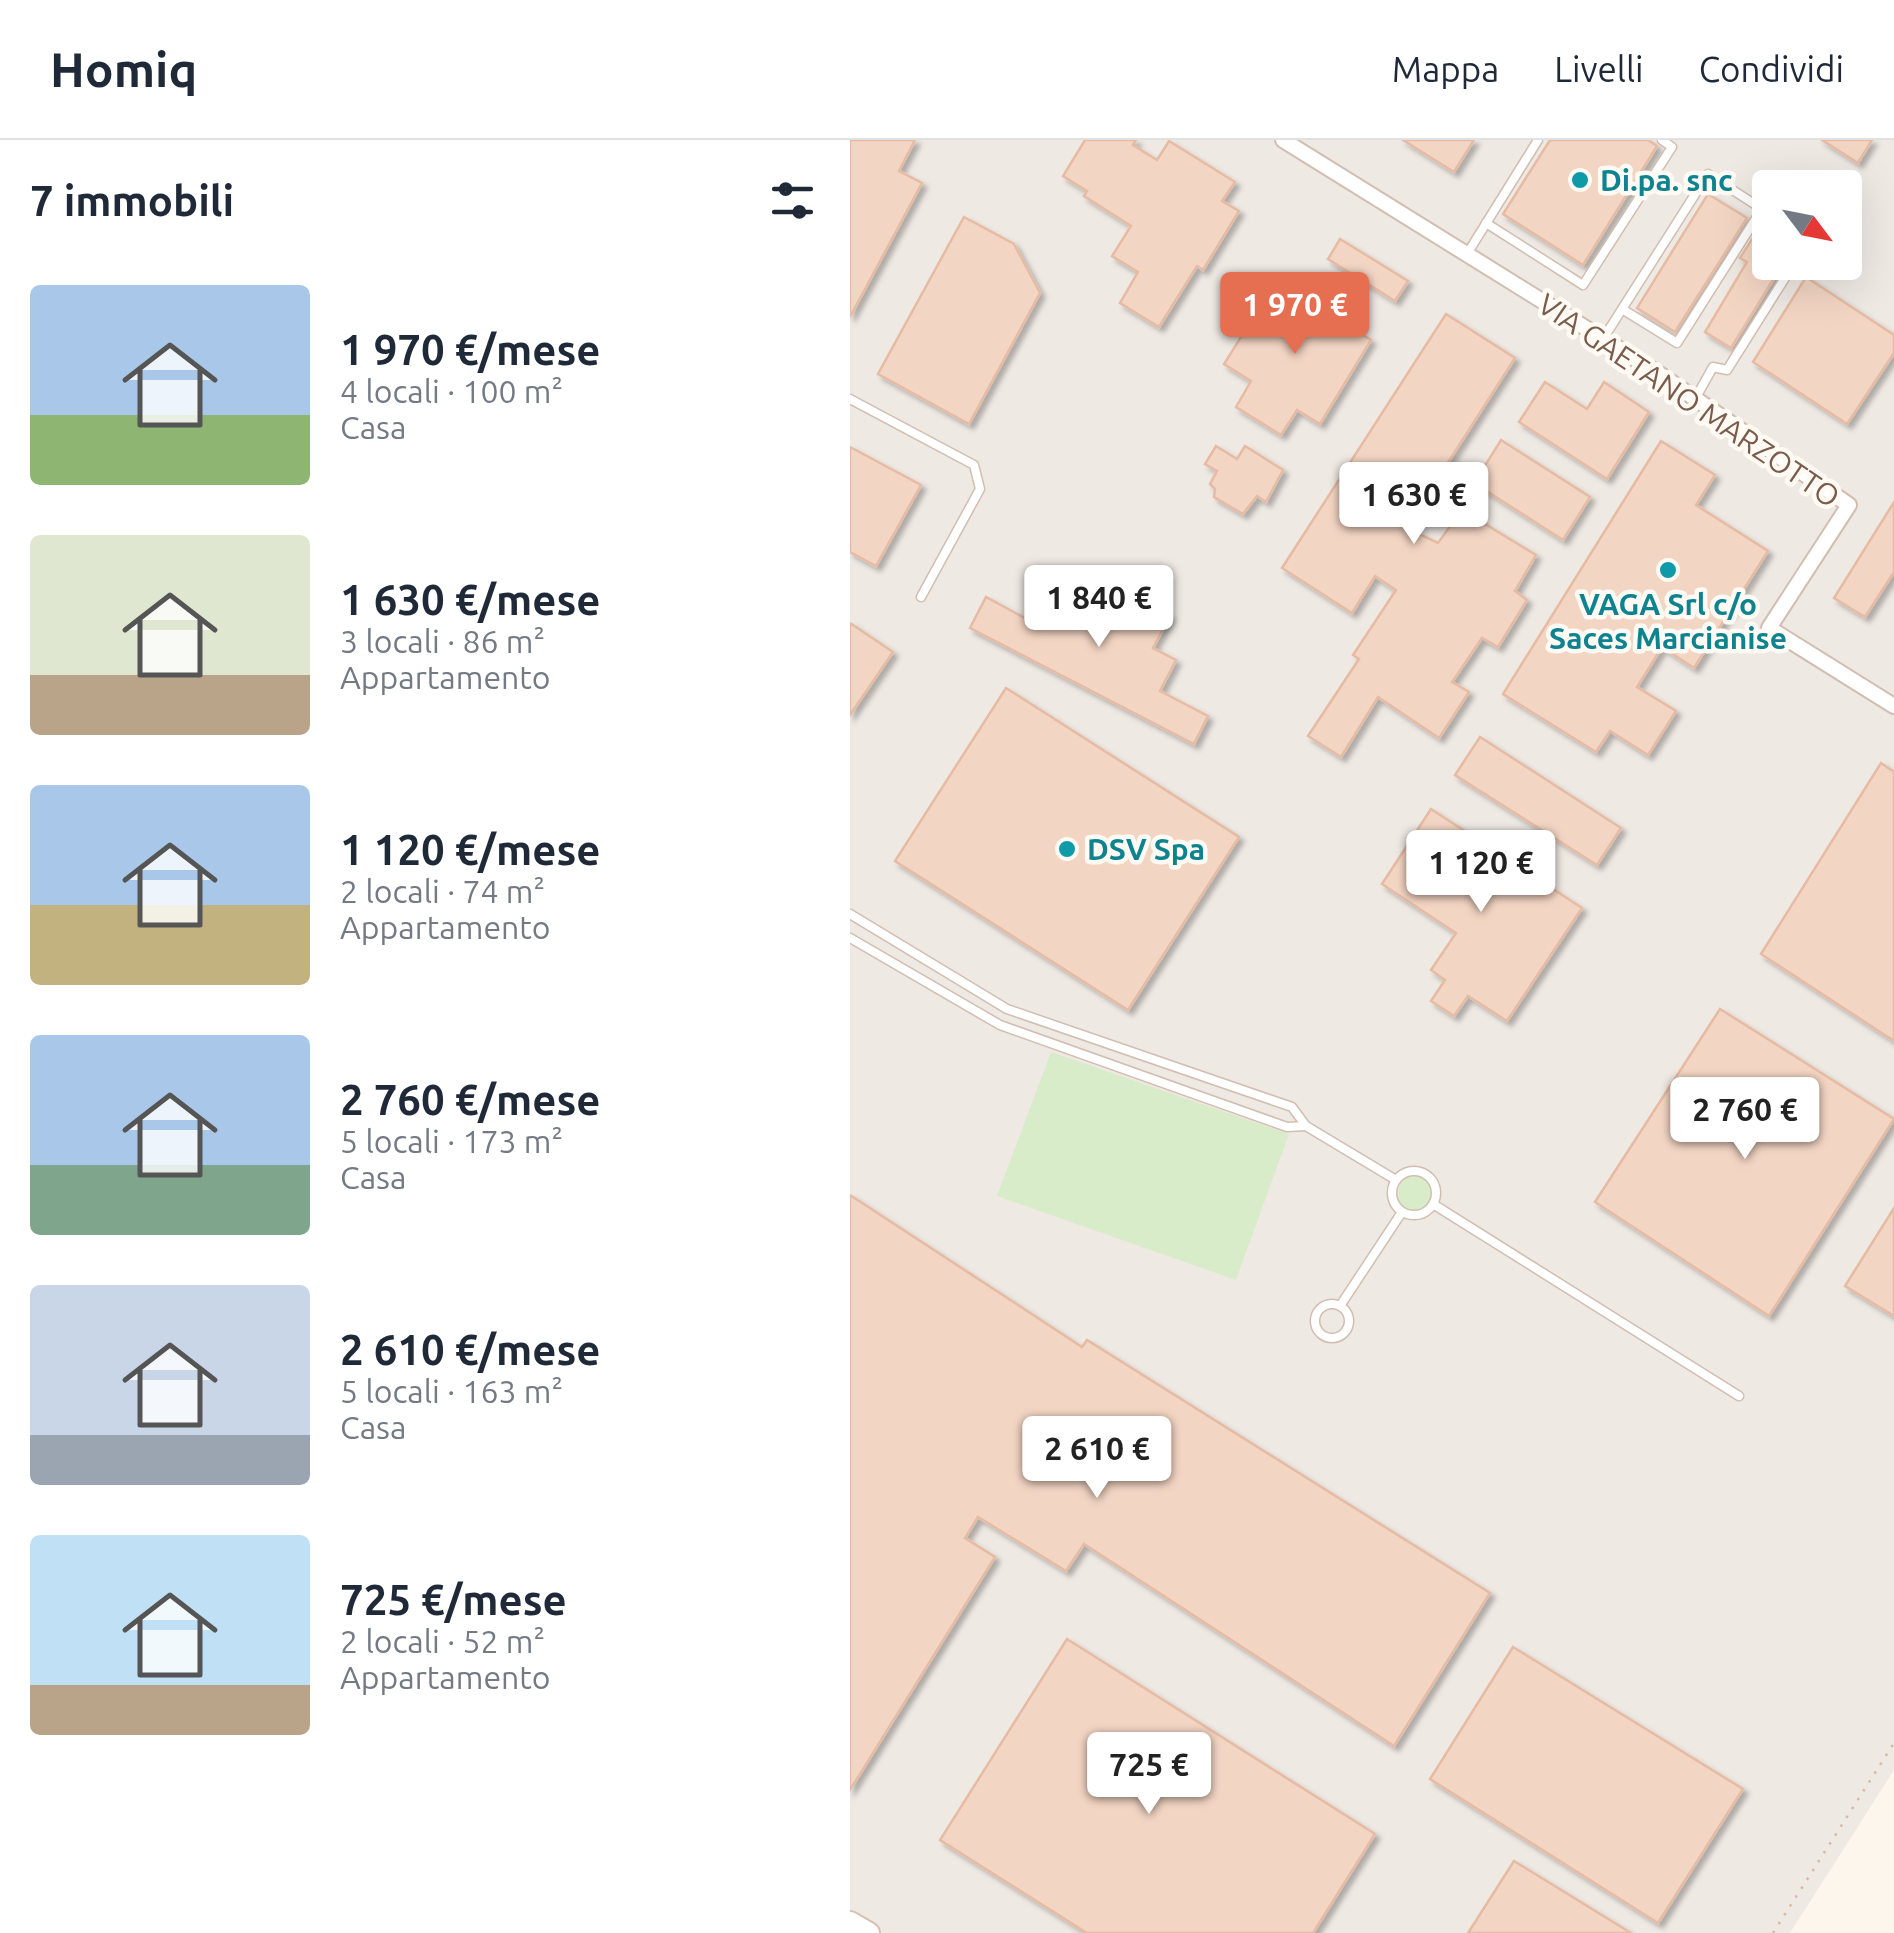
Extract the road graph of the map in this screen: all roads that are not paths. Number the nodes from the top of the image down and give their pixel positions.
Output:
1 (1284, 140) edge
2 (1538, 140) edge
3 (1662, 140) edge
4 (1486, 223) junction
5 (1467, 254) junction
6 (1784, 280) edge
7 (1622, 309) junction
8 (1604, 339) junction
9 (850, 398) edge
10 (1695, 398) junction
11 (921, 596) dead end
12 (1894, 706) edge
13 (850, 914) edge
14 (850, 938) edge
15 (1306, 1126) junction
16 (1396, 1180) junction
17 (1433, 1204) junction
18 (1402, 1212) junction
19 (1340, 1306) junction
20 (1738, 1396) dead end
21 (850, 1922) edge
22 (869, 1933) edge

1 - 5 street, VIA GAETANO MARZOTTO
2 - 4 lane
3 - 4 lane
4 - 5 lane
5 - 8 street, VIA GAETANO MARZOTTO
6 - 10 lane
7 - 7 lane
7 - 8 lane
8 - 10 street, VIA GAETANO MARZOTTO
9 - 11 lane
10 - 12 street, VIA GAETANO MARZOTTO
13 - 15 lane
14 - 15 lane
15 - 16 lane
16 - 17 lane
16 - 18 lane
17 - 18 lane
17 - 20 lane
18 - 19 lane
19 - 19 lane
21 - 22 street

